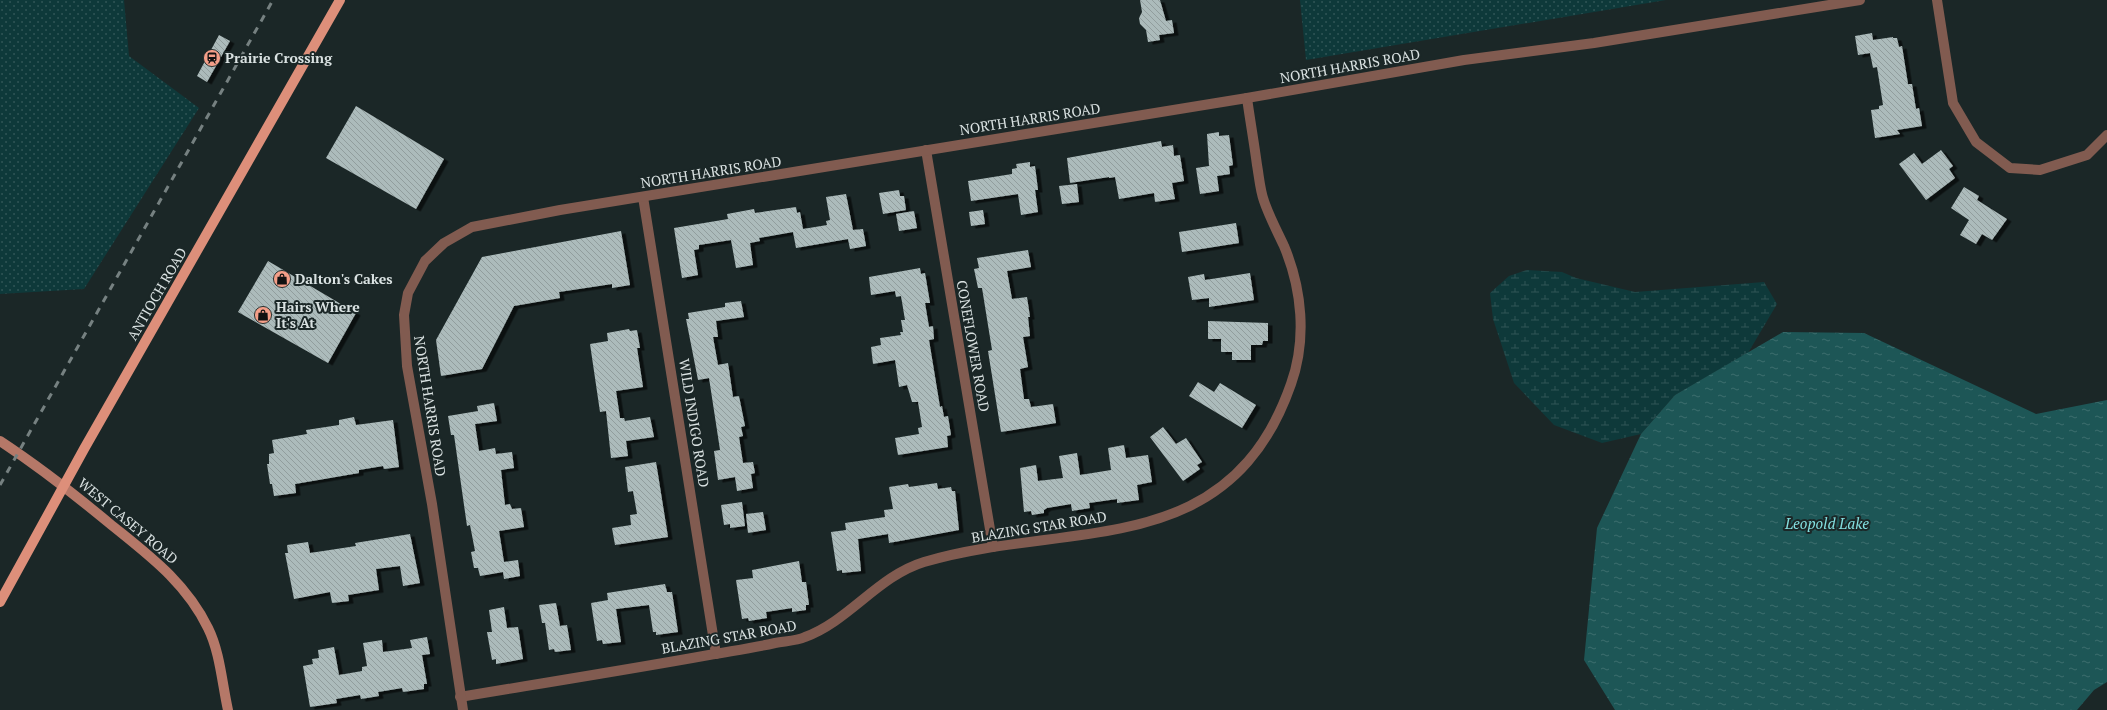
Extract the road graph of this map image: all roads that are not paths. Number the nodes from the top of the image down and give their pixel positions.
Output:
1 (340, 0) edge
2 (1860, 0) edge
3 (1937, 0) edge
4 (1247, 98) junction
5 (2107, 135) edge
6 (926, 150) junction
7 (643, 197) junction
8 (0, 441) edge
9 (63, 486) junction
10 (993, 547) junction
11 (0, 602) edge
12 (716, 654) junction
13 (460, 697) junction
14 (228, 710) edge
15 (463, 710) edge

1 - 9 main road, ANTIOCH ROAD
2 - 4 street, NORTH HARRIS ROAD
3 - 5 street
4 - 6 street, NORTH HARRIS ROAD
4 - 10 street, BLAZING STAR ROAD
6 - 7 street, NORTH HARRIS ROAD
6 - 10 street, CONEFLOWER ROAD
7 - 12 street, WILD INDIGO ROAD
7 - 13 street, NORTH HARRIS ROAD
8 - 9 main road, WEST CASEY ROAD
9 - 11 main road, ANTIOCH ROAD
9 - 14 main road, WEST CASEY ROAD
10 - 12 street, BLAZING STAR ROAD
12 - 13 street, BLAZING STAR ROAD
13 - 15 street, NORTH HARRIS ROAD

